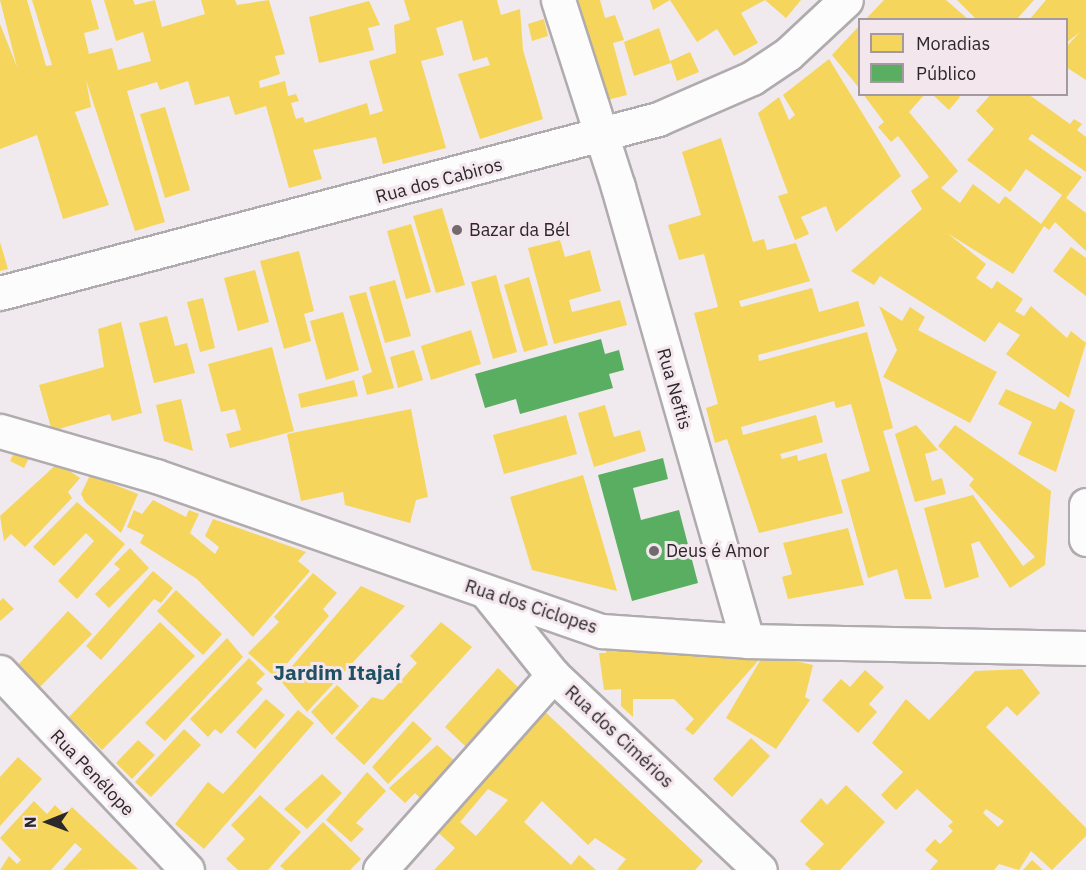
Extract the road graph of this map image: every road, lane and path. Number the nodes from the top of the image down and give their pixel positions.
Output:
1 (558, 0) edge
2 (846, 0) edge
3 (603, 137) junction
4 (0, 293) edge
5 (0, 431) edge
6 (1086, 505) edge
7 (1086, 539) edge
8 (488, 594) junction
9 (747, 641) junction
10 (1086, 648) edge
11 (0, 672) edge
12 (553, 675) junction
13 (174, 866) edge
14 (380, 870) edge
15 (760, 870) edge

1 - 3 street, Rua Neftis
2 - 3 street, Rua dos Cabiros
3 - 4 street, Rua dos Cabiros
3 - 9 street, Rua Neftis
5 - 8 street, Rua dos Ciclopes
6 - 7 street
8 - 9 street, Rua dos Ciclopes
8 - 12 street, Rua dos Cimérios
9 - 10 street, Rua dos Ciclopes
11 - 13 street, Rua Penélope
12 - 14 street
12 - 15 street, Rua dos Cimérios

